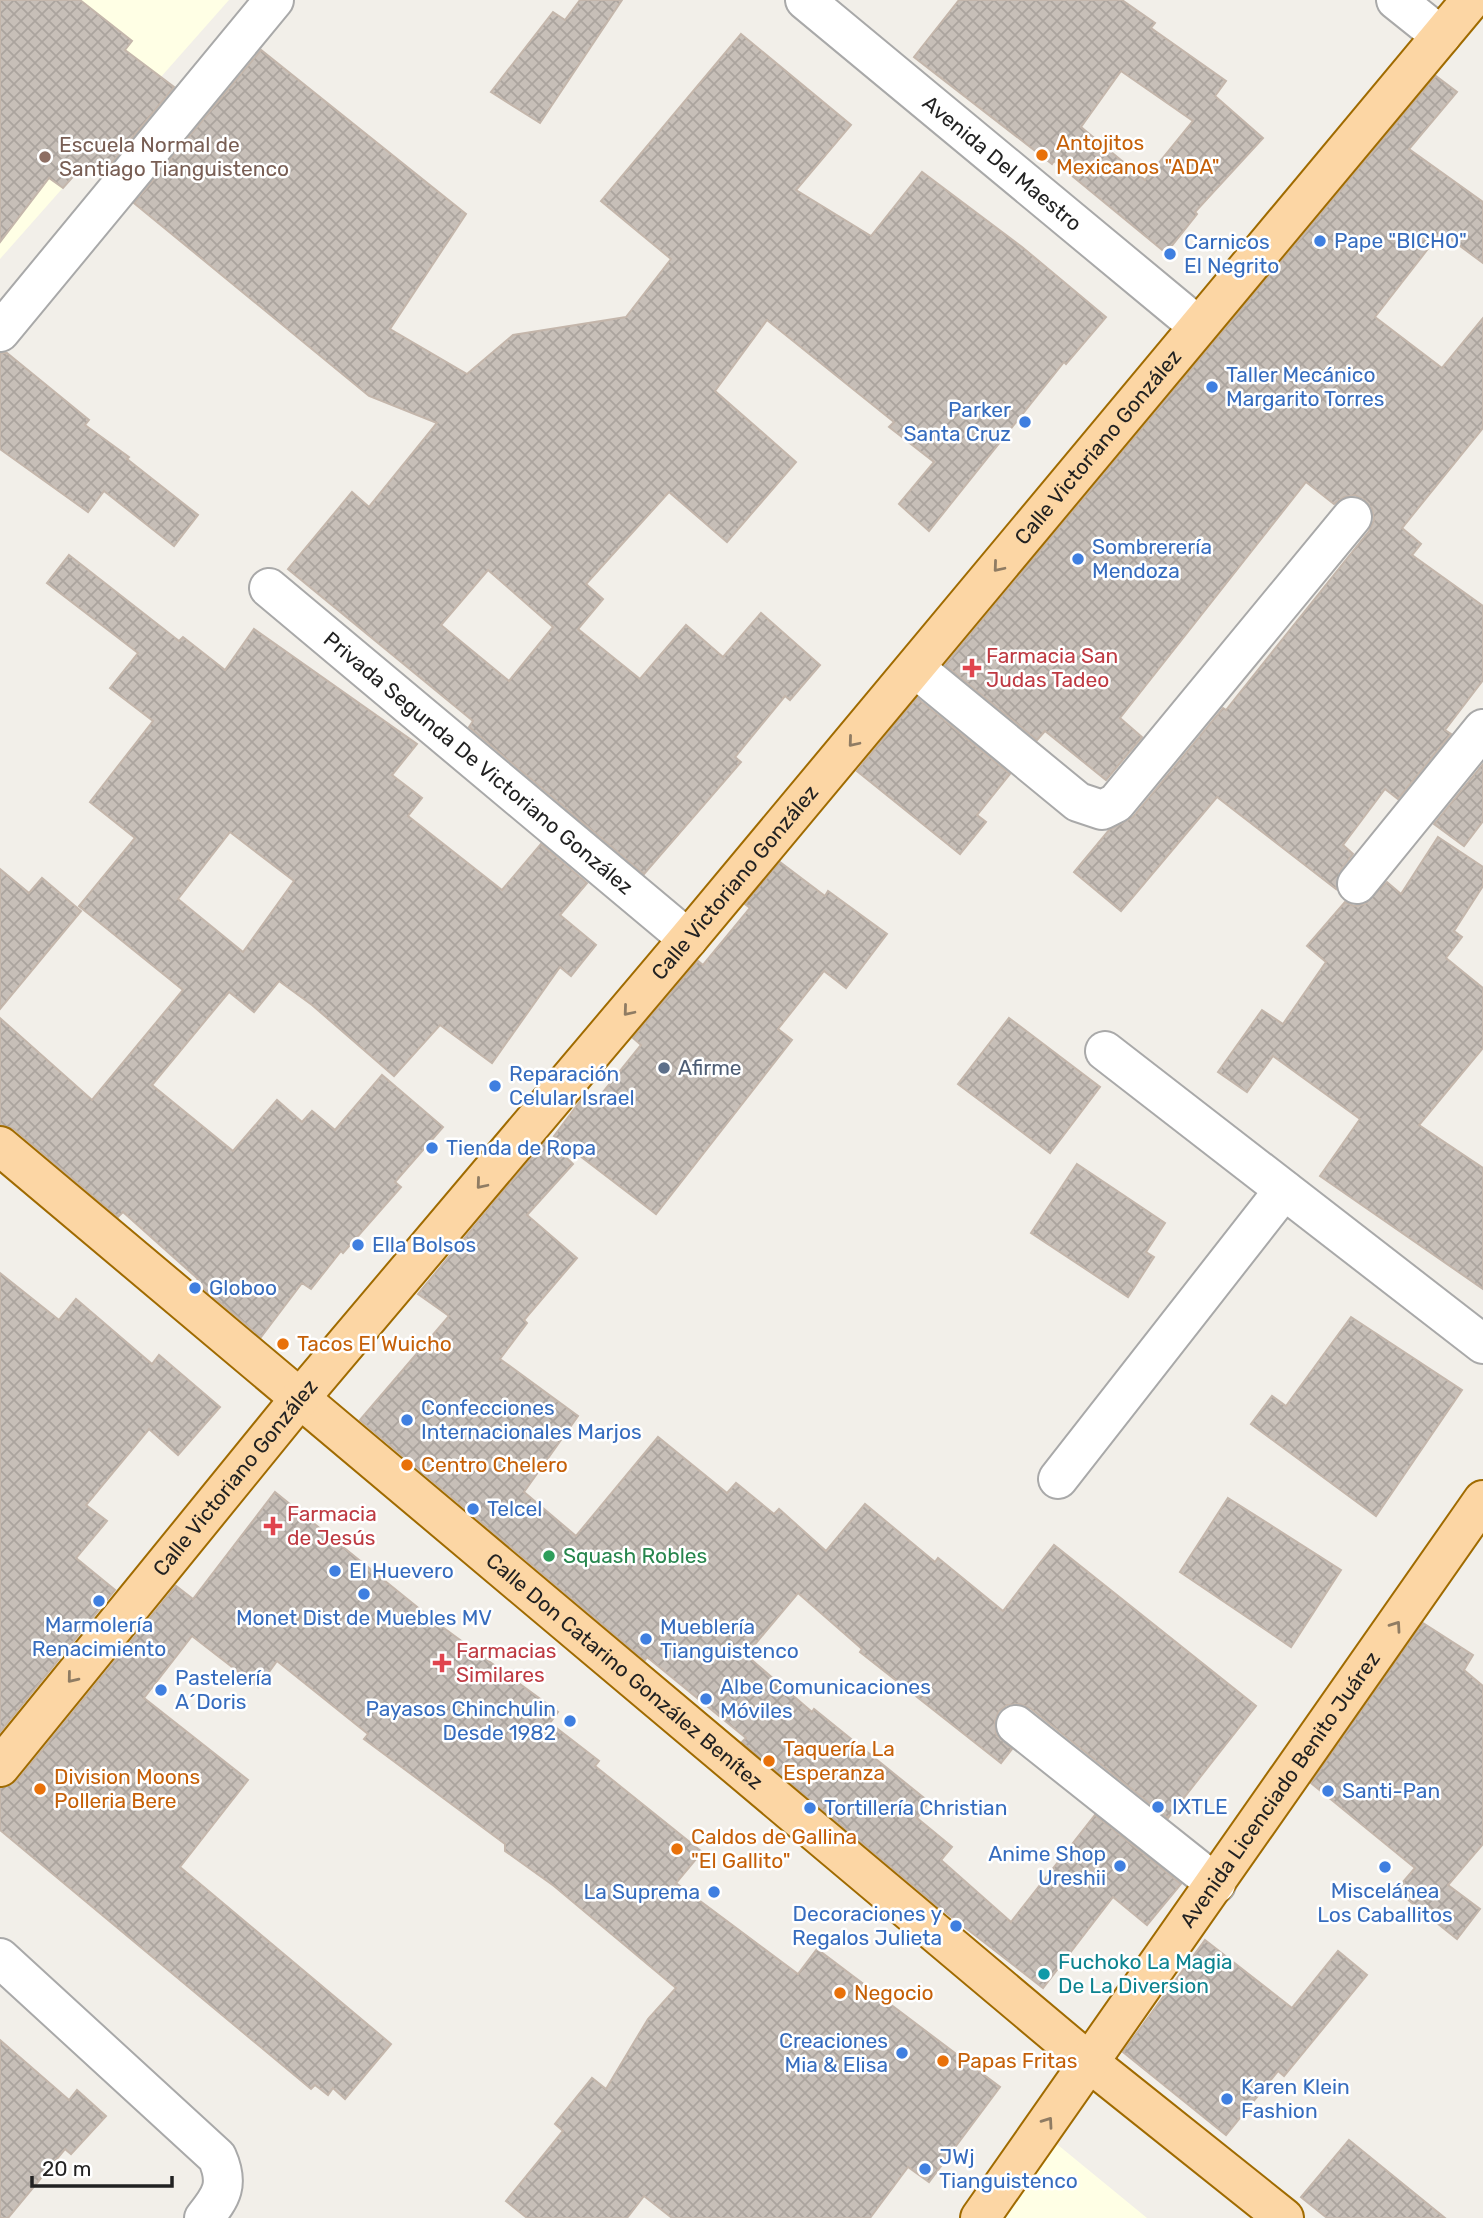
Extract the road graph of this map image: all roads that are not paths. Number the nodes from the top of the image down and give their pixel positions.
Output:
1 (274, 0) edge
2 (805, 0) edge
3 (1396, 0) edge
4 (1471, 0) edge
5 (1441, 36) junction
6 (1198, 326) junction
7 (0, 332) edge
8 (1352, 517) dead end
9 (269, 588) dead end
10 (915, 668) junction
11 (1483, 729) edge
12 (1357, 884) dead end
13 (688, 939) junction
14 (1105, 1051) dead end
15 (0, 1146) edge
16 (1284, 1190) junction
17 (1483, 1344) edge
18 (301, 1397) junction
19 (1058, 1479) dead end
20 (1483, 1500) edge
21 (1016, 1725) dead end
22 (0, 1767) edge
23 (1216, 1884) junction
24 (0, 1958) edge
25 (1090, 2063) junction
26 (204, 2218) edge
27 (980, 2218) edge
28 (1284, 2218) edge

1 - 7 street
2 - 6 street, Avenida Del Maestro
3 - 5 street
4 - 5 main road, Calle Victoriano González
5 - 6 main road, Calle Victoriano González
6 -> 10 main road, Calle Victoriano González
8 - 10 street
9 - 13 street, Privada Segunda De Victoriano González
10 -> 13 main road, Calle Victoriano González
11 - 12 street
13 -> 18 main road, Calle Victoriano González
14 - 16 street
15 - 18 main road, Calle Don Catarino González Benítez
16 - 17 street
16 - 19 street
18 -> 22 main road, Calle Victoriano González
18 - 25 main road, Calle Don Catarino González Benítez
23 -> 20 main road, Avenida Licenciado Benito Juárez
21 - 23 street
23 - 25 main road, Avenida Licenciado Benito Juárez
24 - 26 street
27 -> 25 main road, Avenida Licenciado Benito Juárez
25 - 28 main road, Calle Don Catarino González Benítez

